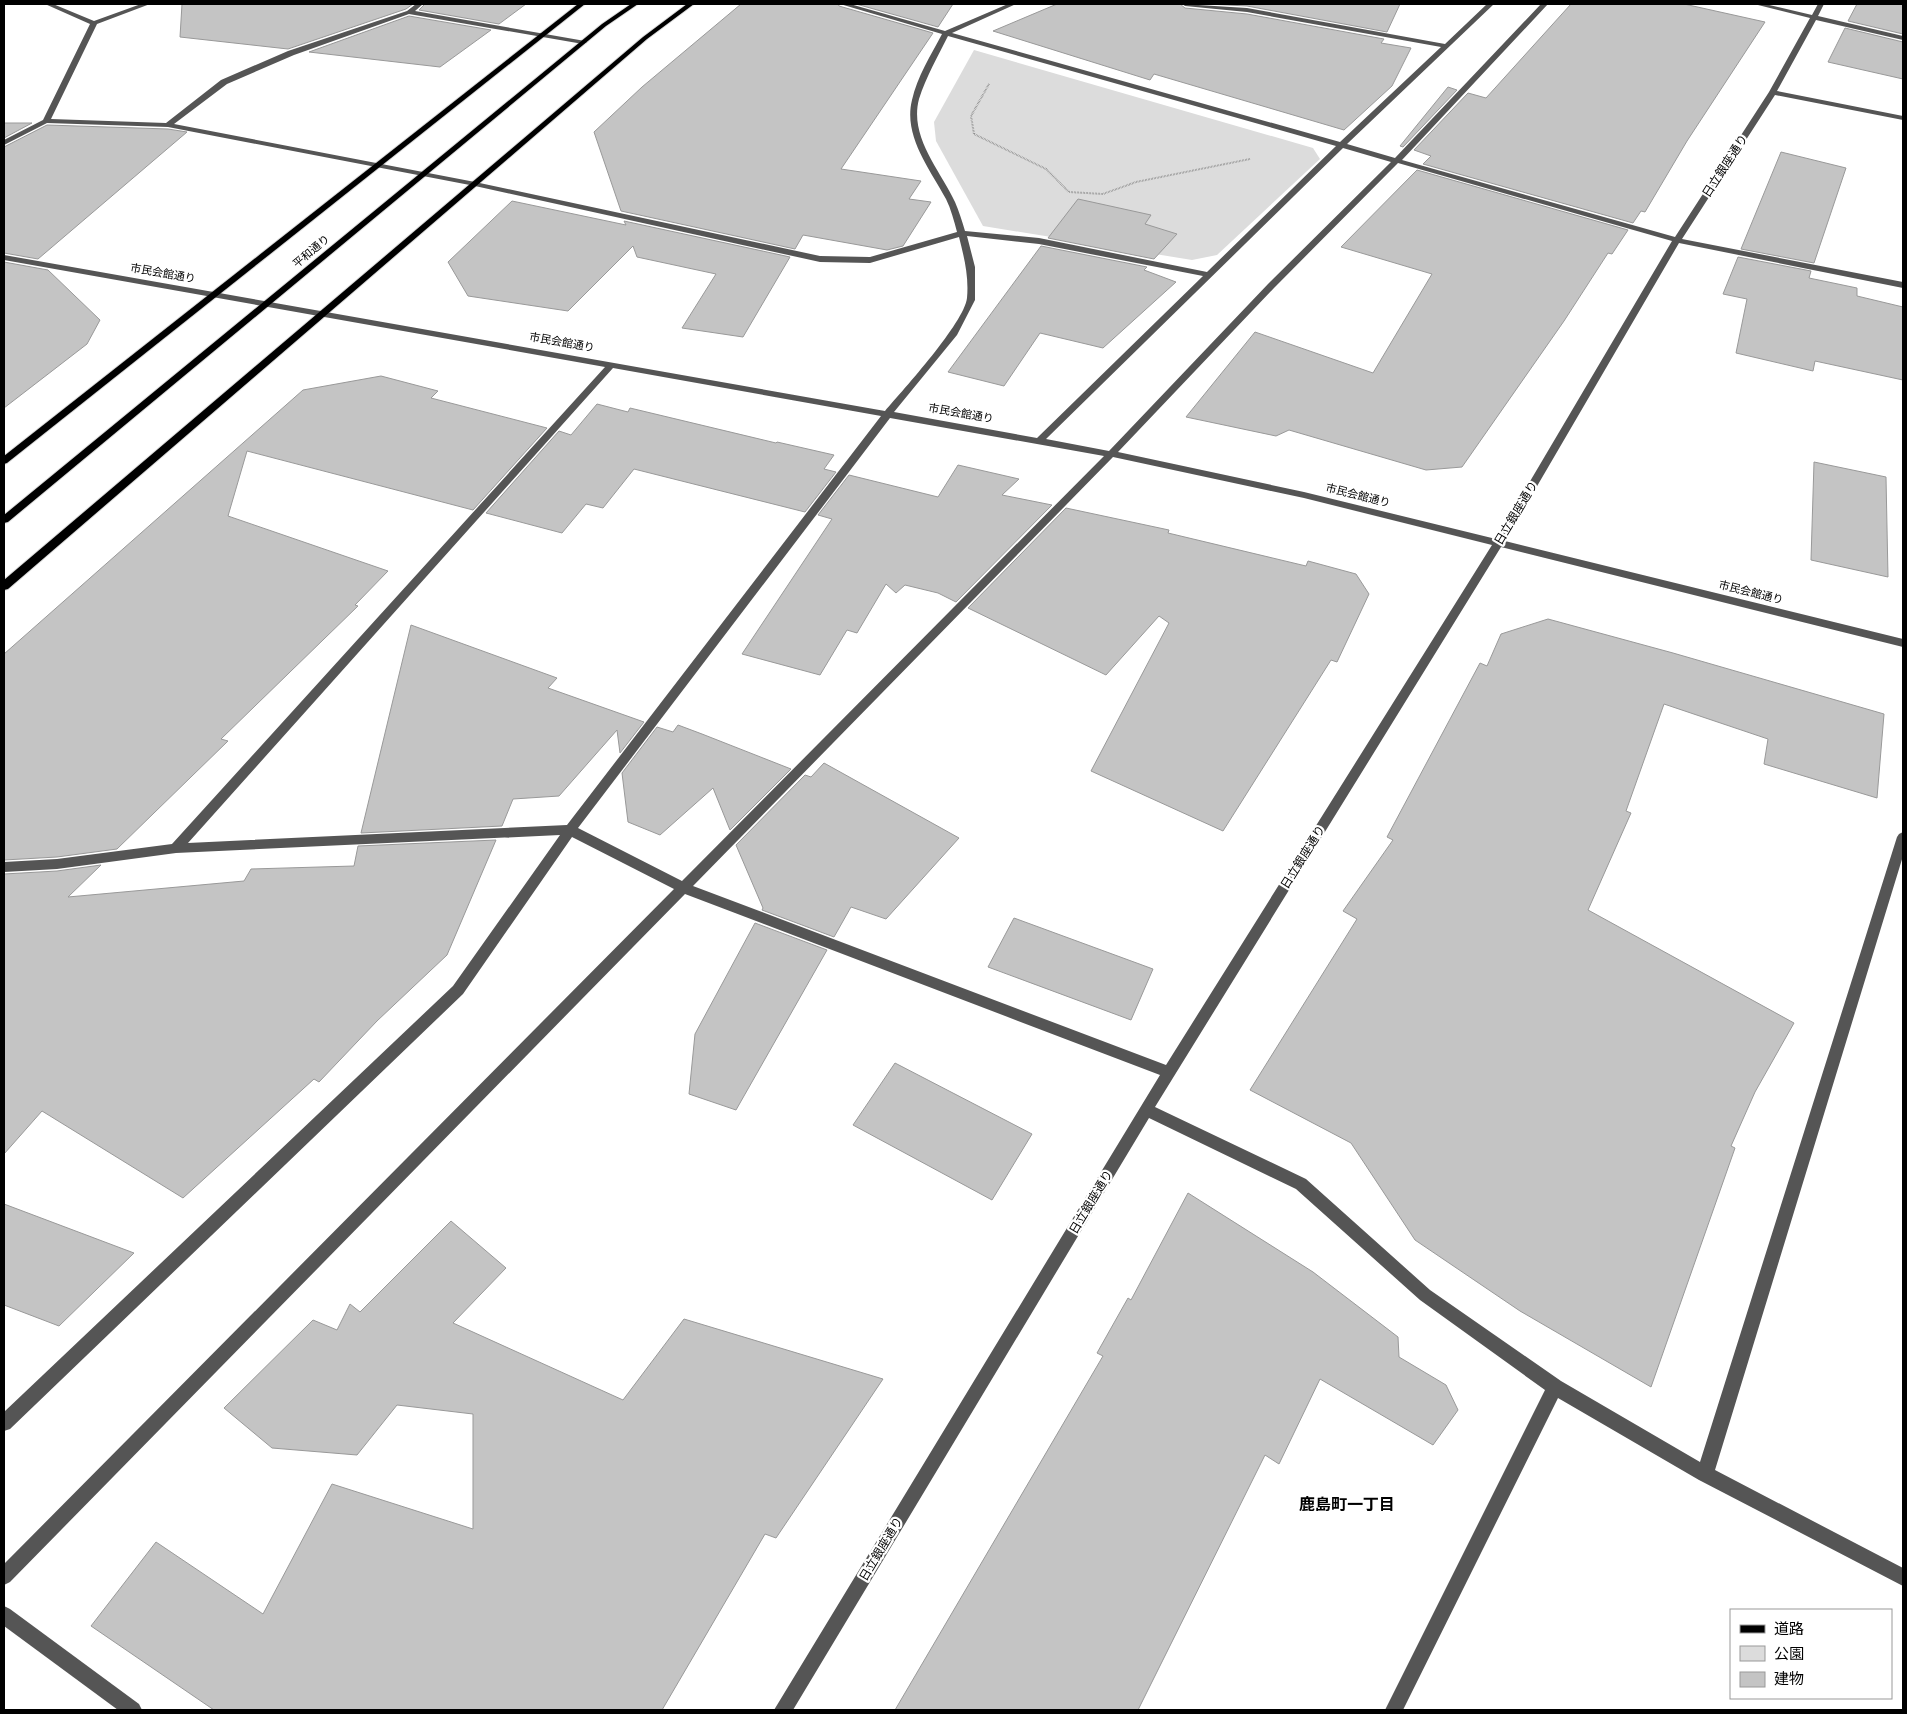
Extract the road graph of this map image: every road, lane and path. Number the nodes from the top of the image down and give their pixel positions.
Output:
1 (48, 4) edge
2 (147, 4) edge
3 (420, 4) edge
4 (582, 4) edge
5 (635, 4) edge
6 (691, 4) edge
7 (843, 4) edge
8 (1013, 4) edge
9 (1186, 4) edge
10 (1491, 4) edge
11 (1545, 4) edge
12 (1757, 4) edge
13 (1821, 4) edge
14 (409, 12) junction
15 (1814, 17) junction
16 (94, 23) junction
17 (946, 33) junction
18 (540, 36) junction
19 (1903, 38) edge
20 (583, 42) junction
21 (1446, 46) junction
22 (938, 48) junction
23 (1773, 92) junction
24 (1903, 118) edge
25 (46, 121) junction
26 (168, 125) junction
27 (4, 143) edge
28 (1342, 145) junction
29 (1257, 157) dead end
30 (1397, 160) junction
31 (376, 166) junction
32 (423, 174) junction
33 (475, 184) junction
34 (962, 233) junction
35 (1677, 240) junction
36 (4, 257) edge
37 (1210, 275) junction
38 (1903, 285) edge
39 (214, 295) junction
40 (267, 304) junction
41 (322, 314) junction
42 (612, 364) junction
43 (888, 414) junction
44 (1040, 440) junction
45 (1112, 454) junction
46 (4, 461) edge
47 (4, 520) edge
48 (1499, 542) junction
49 (4, 586) edge
50 (1903, 643) edge
51 (570, 830) junction
52 (1903, 837) edge
53 (176, 848) junction
54 (4, 867) edge
55 (684, 888) junction
56 (1169, 1072) junction
57 (1147, 1110) junction
58 (1555, 1387) junction
59 (4, 1423) edge
60 (1705, 1474) junction
61 (4, 1576) edge
62 (1903, 1578) edge
63 (4, 1615) edge
64 (133, 1710) edge
65 (783, 1710) edge
66 (1394, 1710) edge

1 - 16 street
2 - 16 street
3 - 14 street
4 - 18 main road
5 - 20 main road, 平和通り
6 - 33 main road
7 - 17 street
8 - 17 street
9 - 21 street
10 - 21 street
11 - 30 street
12 - 15 street
13 - 15 street, 日立銀座通り
14 - 18 street
14 - 26 street
15 - 19 street
15 - 23 street, 日立銀座通り
16 - 25 street
17 - 22 street
17 - 28 street
18 - 20 street
18 - 31 main road
20 - 32 main road, 平和通り
21 - 28 street
22 - 29 path
22 - 34 street
23 - 24 street
23 - 35 street, 日立銀座通り
25 - 26 street
25 - 27 street
26 - 31 street
28 - 30 street
28 - 37 street
30 - 35 street
30 - 45 street
31 - 32 street
31 - 39 main road
32 - 33 street
32 - 40 main road, 平和通り
33 - 34 street
33 - 41 main road
34 - 37 street
34 - 43 street
35 - 38 street
35 - 48 street, 日立銀座通り
36 - 39 street, 市民会館通り
37 - 44 street
39 - 40 street, 市民会館通り
39 - 46 main road
40 - 41 street, 市民会館通り
40 - 47 main road, 平和通り
41 - 42 street, 市民会館通り
41 - 49 main road
42 - 43 street, 市民会館通り
42 - 53 street
43 - 44 street, 市民会館通り
43 - 51 street
44 - 45 street, 市民会館通り
45 - 48 street, 市民会館通り
45 - 55 street
48 - 50 street, 市民会館通り
48 - 56 street, 日立銀座通り
51 - 53 street
51 - 55 street
51 - 59 street
52 - 60 street
53 - 54 street
55 - 56 street
55 - 61 street
56 - 57 street, 日立銀座通り
57 - 58 street
57 - 65 street, 日立銀座通り
58 - 60 street
58 - 66 street
60 - 62 street
63 - 64 street

